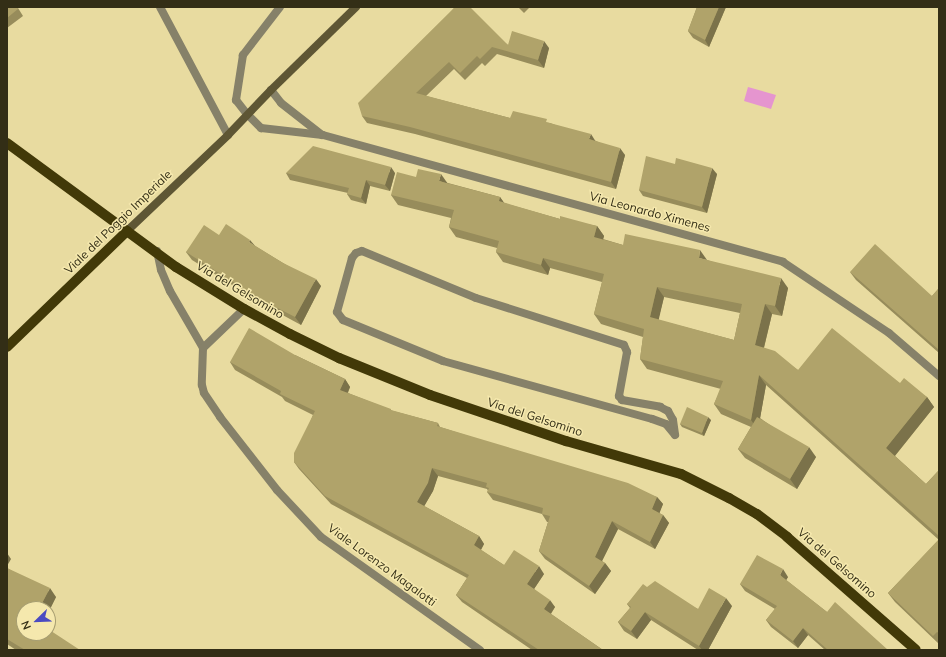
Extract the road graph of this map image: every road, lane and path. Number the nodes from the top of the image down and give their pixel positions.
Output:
1 (160, 7) edge
2 (280, 7) edge
3 (356, 7) edge
4 (271, 90) junction
5 (247, 114) junction
6 (228, 135) junction
7 (323, 135) junction
8 (7, 143) edge
9 (127, 231) junction
10 (157, 251) junction
11 (352, 258) joint
12 (244, 309) junction
13 (7, 348) edge
14 (203, 348) junction
15 (939, 376) edge
16 (480, 650) edge
17 (916, 650) edge

1 - 6 street
2 - 5 street
3 - 4 street, Viale del Poggio Imperiale
4 - 5 street, Viale del Poggio Imperiale
4 - 7 street, Via Leonardo Ximenes
5 - 6 street, Viale del Poggio Imperiale
5 - 7 street, Via Leonardo Ximenes
6 - 9 street, Viale del Poggio Imperiale
7 - 15 street, Via Leonardo Ximenes
8 - 9 main road, Via del Gelsomino
9 - 10 main road, Via del Gelsomino
9 - 13 main road, Viale del Poggio Imperiale
10 - 12 main road, Via del Gelsomino
10 - 14 street
11 - 11 street
12 - 14 street
12 - 17 main road, Via del Gelsomino
14 - 16 street, Viale Lorenzo Magalotti

